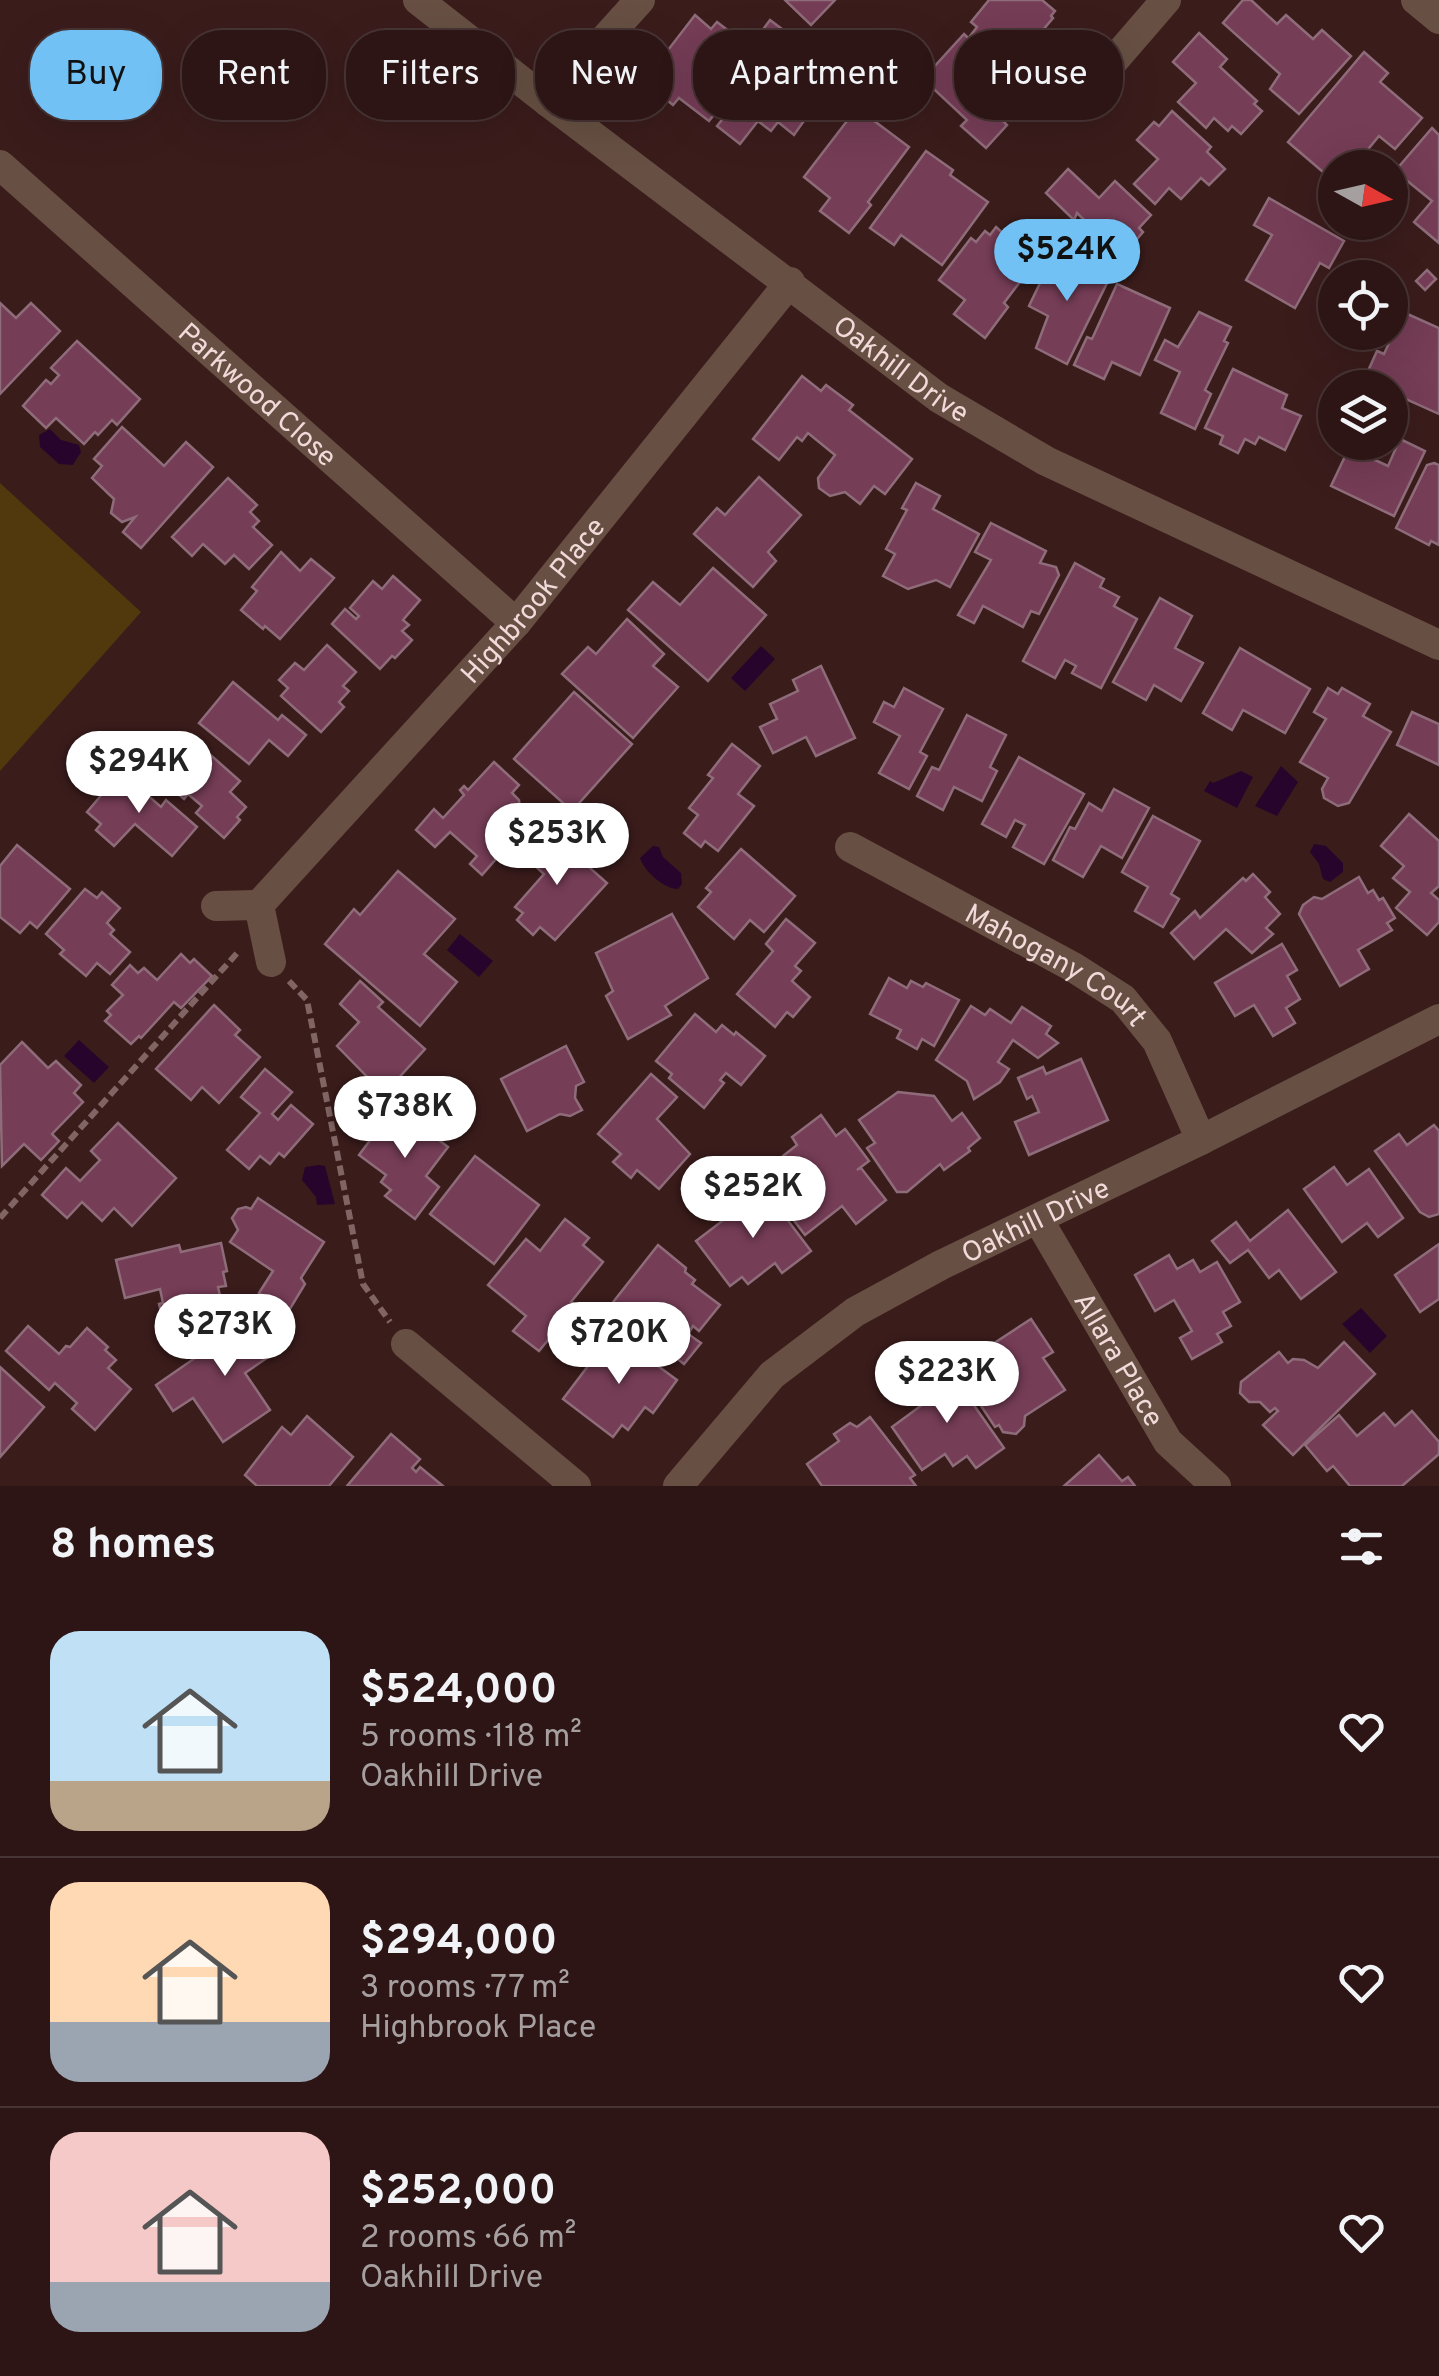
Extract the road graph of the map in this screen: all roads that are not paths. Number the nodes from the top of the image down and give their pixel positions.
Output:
1 (418, 0) edge
2 (640, 0) edge
3 (1166, 0) edge
4 (1416, 0) edge
5 (1439, 19) edge
6 (613, 30) edge
7 (1123, 50) edge
8 (535, 92) edge
9 (572, 120) edge
10 (0, 166) edge
11 (790, 282) junction
12 (516, 623) junction
13 (1439, 645) edge
14 (850, 848) dead end
15 (216, 906) dead end
16 (261, 914) junction
17 (271, 962) road end
18 (1438, 1021) edge
19 (1201, 1140) junction
20 (1038, 1219) junction
21 (406, 1344) road end
22 (576, 1486) edge
23 (678, 1486) edge
24 (1216, 1486) edge

1 - 8 street, Oakhill Drive
2 - 6 street
3 - 7 street
4 - 5 street
9 - 11 street, Oakhill Drive
10 - 12 street, Parkwood Close
11 - 12 street, Highbrook Place
11 - 13 street, Oakhill Drive
12 - 16 street, Highbrook Place
14 - 19 street, Mahogany Court
15 - 16 street
16 - 17 street
18 - 19 street, Oakhill Drive
19 - 20 street, Oakhill Drive
20 - 23 street, Oakhill Drive
20 - 24 street, Allara Place
21 - 22 street

